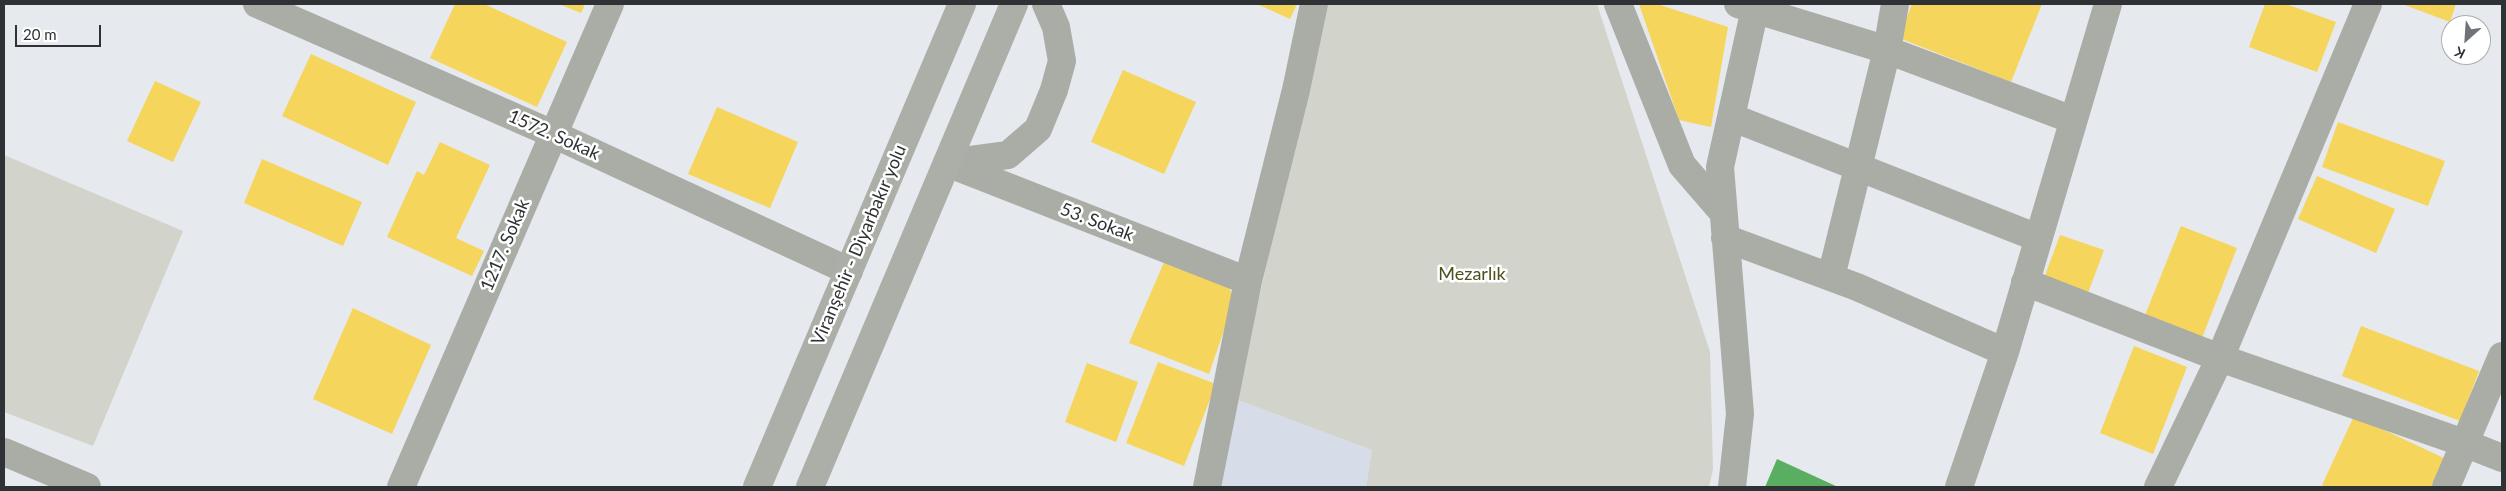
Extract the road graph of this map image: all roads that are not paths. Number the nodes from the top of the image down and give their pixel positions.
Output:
1 (257, 4) edge
2 (610, 4) edge
3 (962, 4) edge
4 (1014, 4) edge
5 (1046, 4) edge
6 (1314, 4) edge
7 (1618, 4) edge
8 (1895, 4) edge
9 (2368, 4) edge
10 (1750, 5) edge
11 (2101, 6) edge
12 (1887, 50) junction
13 (1731, 117) junction
14 (2073, 120) junction
15 (553, 134) junction
16 (947, 163) junction
17 (1858, 167) junction
18 (1722, 210) junction
19 (1725, 238) junction
20 (2038, 238) junction
21 (849, 271) junction
22 (1831, 277) junction
23 (1248, 281) junction
24 (2026, 282) junction
25 (2005, 352) junction
26 (2502, 356) edge
27 (2220, 358) junction
28 (2464, 443) junction
29 (4, 452) edge
30 (2502, 458) edge
31 (87, 487) edge
32 (401, 487) edge
33 (757, 487) edge
34 (810, 487) edge
35 (1207, 487) edge
36 (1732, 487) edge
37 (1959, 487) edge
38 (2158, 487) edge
39 (2446, 487) edge

1 - 15 street, 1572. Sokak
2 - 15 street, 1217. Sokak
3 - 21 main road, Viranşehir - Diyarbakır yolu
4 - 16 main road
5 - 16 street
6 - 23 street
7 - 18 street
8 - 12 street
9 - 27 street
10 - 12 street
10 - 13 street
11 - 14 street
12 - 14 street
12 - 17 street
13 - 17 street
13 - 18 street
14 - 20 street
15 - 21 street, 1572. Sokak
15 - 32 street, 1217. Sokak
16 - 23 street, 53. Sokak
16 - 34 main road
17 - 20 street
17 - 22 street
18 - 19 street
19 - 22 street
19 - 36 street
20 - 24 street
21 - 33 main road, Viranşehir - Diyarbakır yolu
22 - 25 street
23 - 35 street
24 - 25 street
24 - 27 street
25 - 37 street
26 - 28 street
27 - 28 street
27 - 38 street
28 - 30 street
28 - 39 street
29 - 31 street

